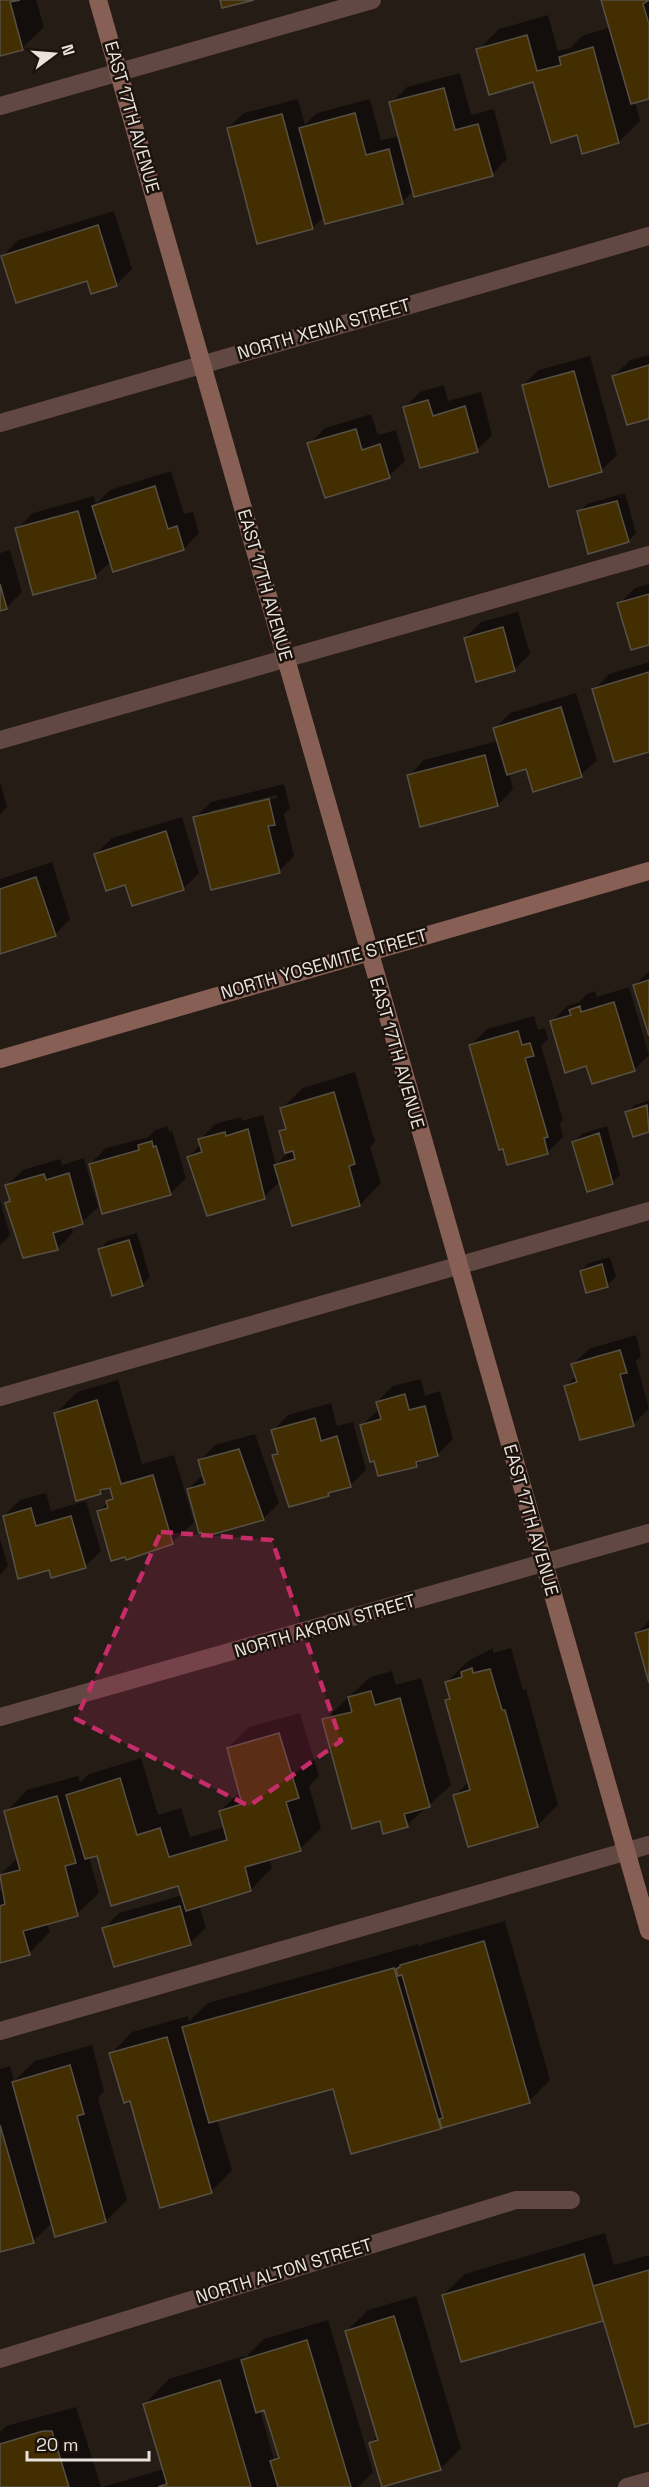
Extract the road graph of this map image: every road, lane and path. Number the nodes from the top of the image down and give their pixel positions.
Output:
1 (98, 0) edge
2 (372, 0) edge
3 (119, 72) junction
4 (0, 106) edge
5 (649, 236) edge
6 (203, 364) junction
7 (0, 423) edge
8 (649, 555) edge
9 (286, 658) junction
10 (0, 740) edge
11 (649, 871) edge
12 (368, 951) junction
13 (0, 1059) edge
14 (649, 1211) edge
15 (458, 1266) junction
16 (0, 1397) edge
17 (649, 1533) edge
18 (544, 1564) junction
19 (0, 1717) edge
20 (649, 1845) edge
21 (626, 1851) junction
22 (649, 1932) edge
23 (0, 2031) edge
24 (571, 2200) dead end
25 (0, 2359) edge
26 (649, 2481) edge
27 (627, 2487) edge

1 - 3 street, EAST 17TH AVENUE
2 - 3 street
3 - 4 street
3 - 6 street, EAST 17TH AVENUE
5 - 6 street, NORTH XENIA STREET
6 - 7 street, NORTH XENIA STREET
6 - 9 street, EAST 17TH AVENUE
8 - 9 street
9 - 10 street
9 - 12 street, EAST 17TH AVENUE
11 - 12 street, NORTH YOSEMITE STREET
12 - 13 street, NORTH YOSEMITE STREET
12 - 15 street, EAST 17TH AVENUE
14 - 15 street
15 - 16 street
15 - 18 street, EAST 17TH AVENUE
17 - 18 street, NORTH AKRON STREET
18 - 19 street, NORTH AKRON STREET
18 - 21 street, EAST 17TH AVENUE
20 - 21 street
21 - 22 street, EAST 17TH AVENUE
21 - 23 street
24 - 25 street, NORTH ALTON STREET
26 - 27 street

